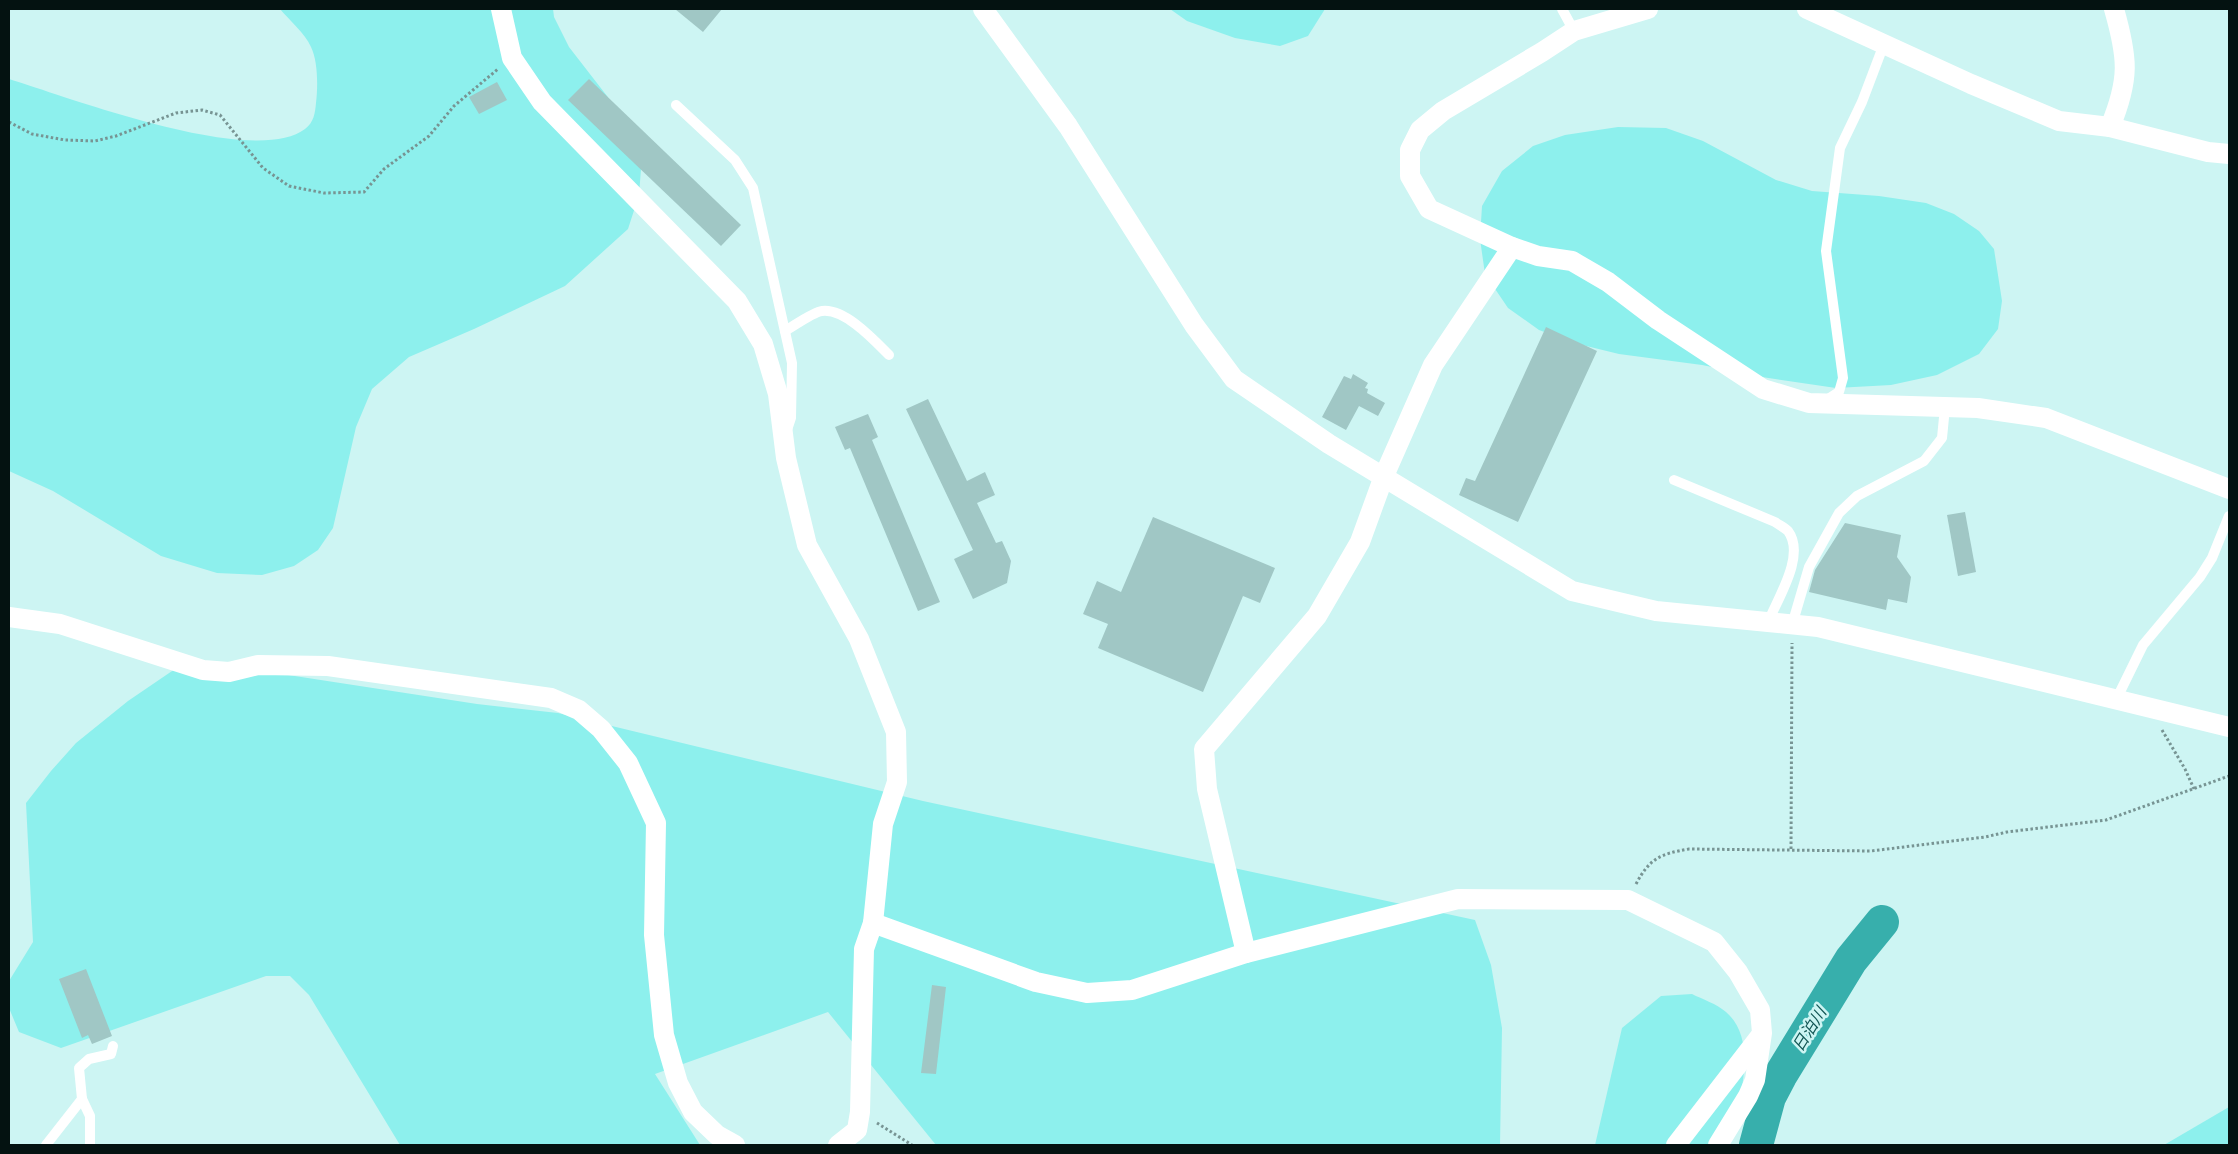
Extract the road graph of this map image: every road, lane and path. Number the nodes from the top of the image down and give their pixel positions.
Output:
1 (501, 9) edge
2 (983, 9) edge
3 (1562, 9) edge
4 (1648, 9) edge
5 (1807, 9) edge
6 (2114, 9) edge
7 (1574, 31) junction
8 (1884, 44) junction
9 (512, 58) junction
10 (676, 105) dead end
11 (9, 122) edge
12 (2110, 127) junction
13 (2229, 154) edge
14 (1512, 248) junction
15 (785, 331) junction
16 (889, 355) dead end
17 (1822, 403) junction
18 (1945, 407) junction
19 (783, 438) junction
20 (1384, 476) junction
21 (1674, 480) dead end
22 (2229, 489) edge
23 (2229, 516) edge
24 (9, 617) edge
25 (1768, 622) junction
26 (1792, 624) junction
27 (2116, 700) junction
28 (2148, 708) junction
29 (2229, 727) edge
30 (2229, 776) edge
31 (2194, 789) junction
32 (1791, 849) junction
33 (1628, 900) junction
34 (873, 923) junction
35 (1246, 953) junction
36 (1762, 1033) junction
37 (113, 1046) dead end
38 (82, 1099) junction
39 (860, 1112) junction
40 (46, 1145) edge
41 (90, 1145) edge
42 (735, 1145) edge
43 (838, 1145) edge
44 (912, 1145) edge
45 (1676, 1145) edge
46 (1718, 1145) edge

1 - 9 street
2 - 20 street
3 - 7 lane
4 - 7 street
5 - 8 street
6 - 12 street
7 - 14 street
8 - 12 street
8 - 17 lane
9 - 11 path
9 - 19 street
10 - 15 lane
12 - 13 street
14 - 17 street
14 - 20 street
15 - 16 lane
15 - 19 lane
17 - 18 street
18 - 22 street
18 - 26 lane
19 - 34 street
20 - 25 street
20 - 35 street
21 - 25 lane
23 - 27 lane
24 - 42 street
25 - 26 street
26 - 27 street
26 - 32 path
27 - 28 street
28 - 29 street
28 - 31 path
30 - 31 path
31 - 32 path
32 - 33 path
33 - 35 street
33 - 36 street
34 - 35 street
34 - 39 street
36 - 45 street
36 - 46 street
37 - 38 lane
38 - 40 lane
38 - 41 lane
39 - 43 street
39 - 44 path

